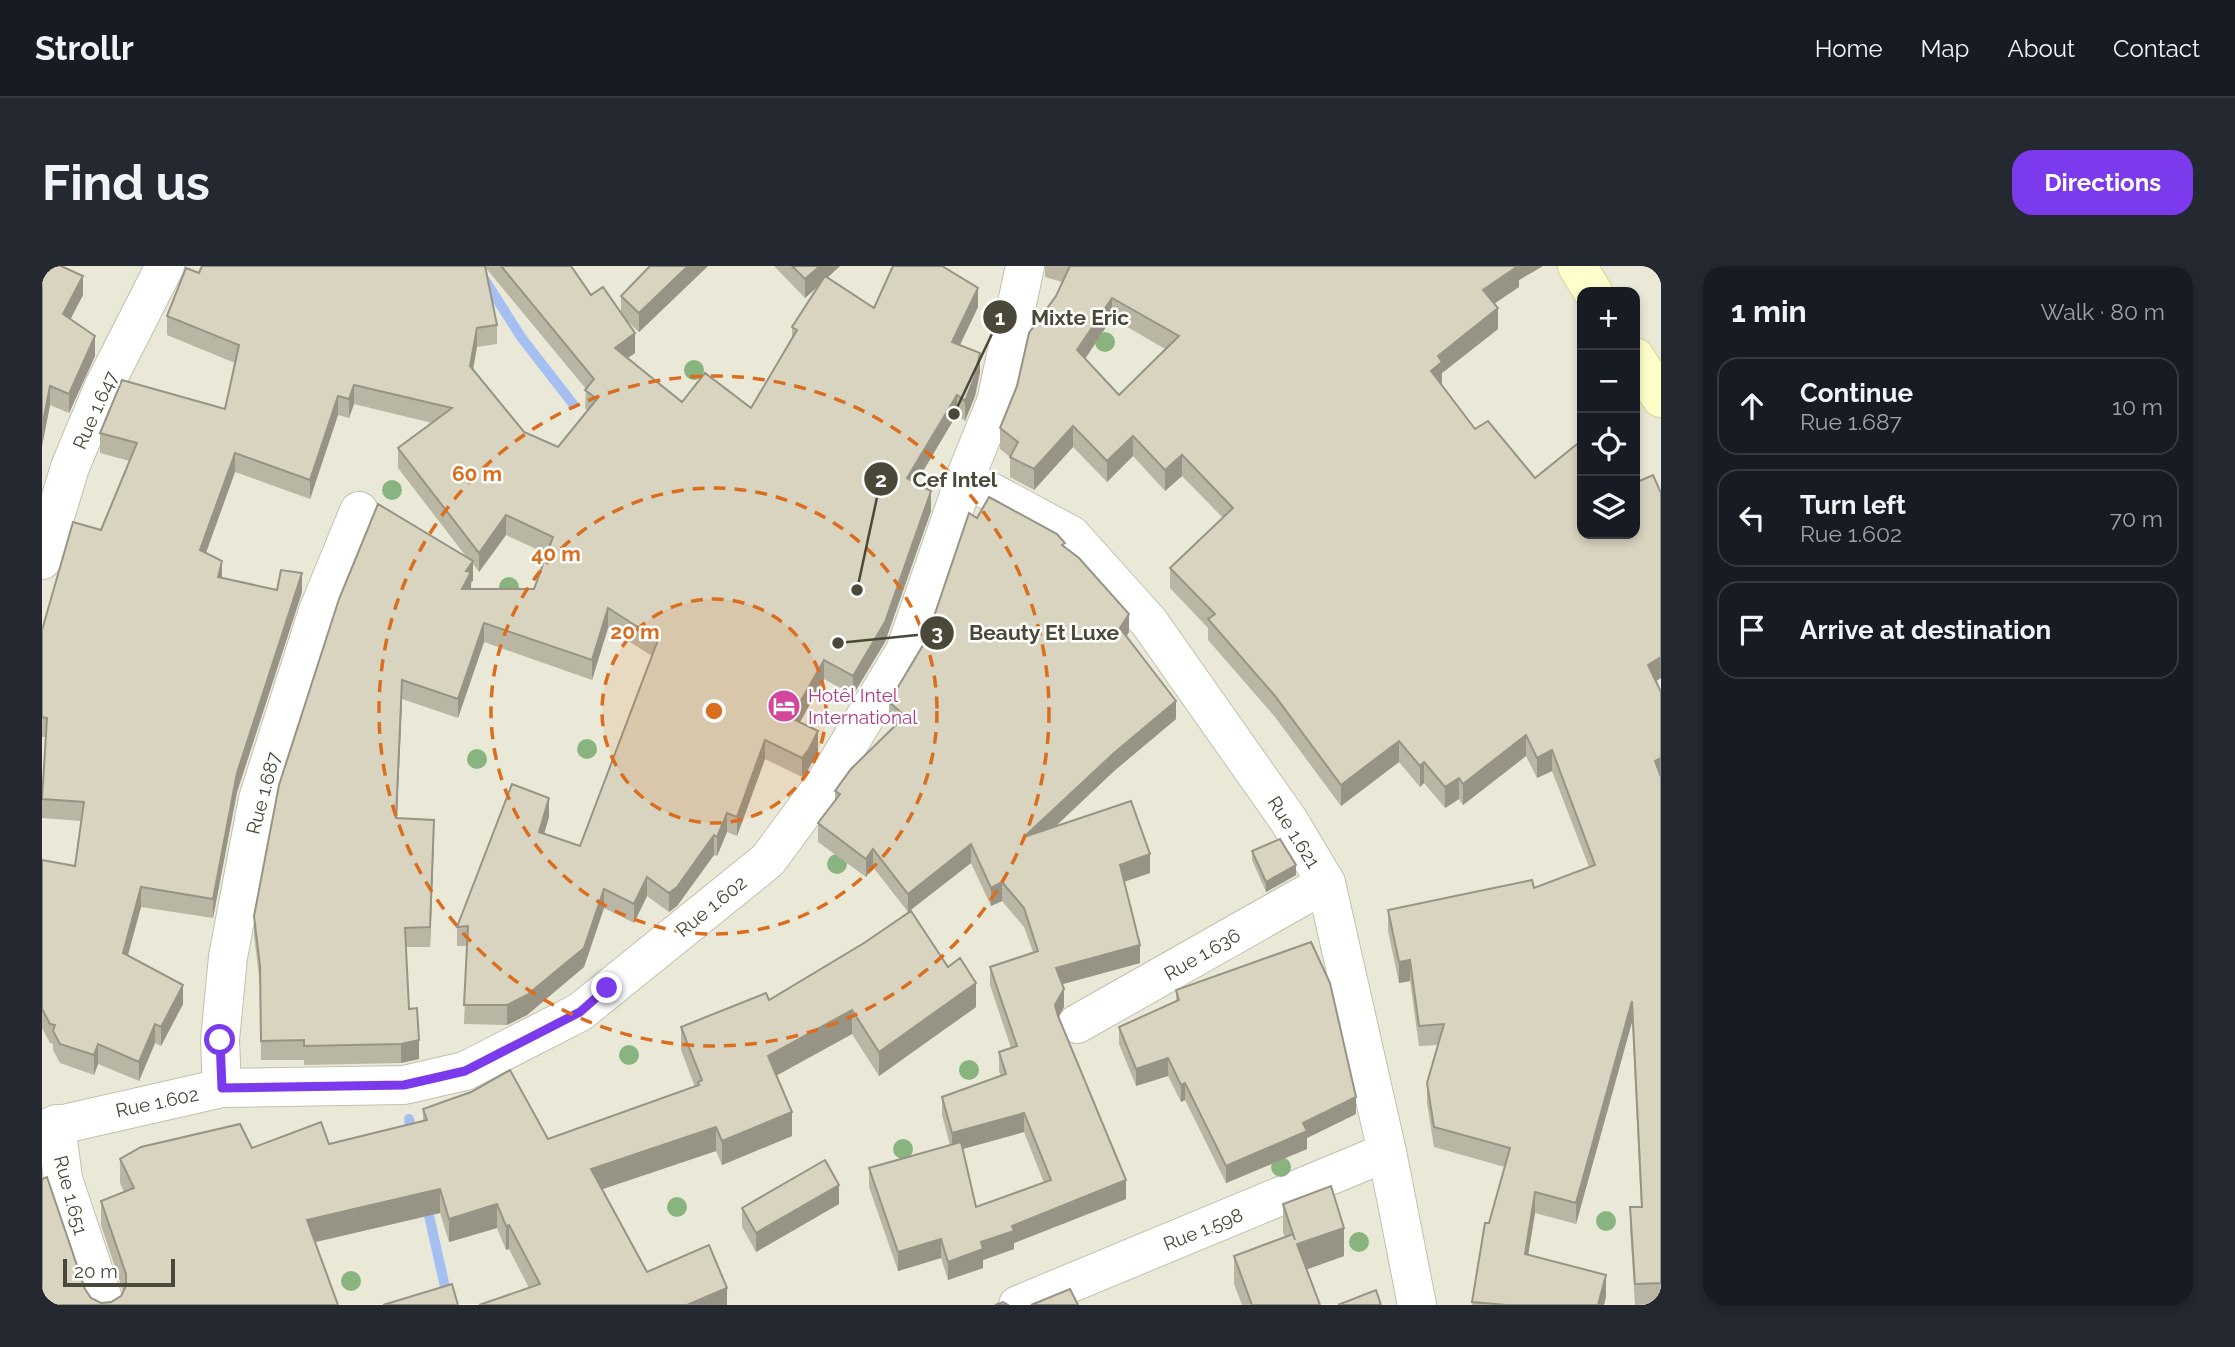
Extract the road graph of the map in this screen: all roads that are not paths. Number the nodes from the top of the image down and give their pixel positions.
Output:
1 (165, 266) edge
2 (1025, 266) edge
3 (1577, 266) edge
4 (1590, 287) edge
5 (1640, 365) edge
6 (1661, 398) edge
7 (965, 478) junction
8 (359, 511) dead end
9 (42, 560) edge
10 (1326, 883) junction
11 (1077, 1024) dead end
12 (222, 1088) junction
13 (49, 1126) edge
14 (1387, 1152) junction
15 (105, 1305) edge
16 (1018, 1305) edge
17 (1417, 1305) edge

1 - 9 street, Rue 1.647
2 - 7 street, Rue 1.602
3 - 4 main road
5 - 6 main road
7 - 10 street, Rue 1.621
7 - 12 street, Rue 1.602
8 - 12 street, Rue 1.687
10 - 11 street, Rue 1.636
10 - 14 street, Rue 1.621
12 - 13 street, Rue 1.602
13 - 15 street, Rue 1.651
14 - 16 street, Rue 1.598
14 - 17 street, Rue 1.621

